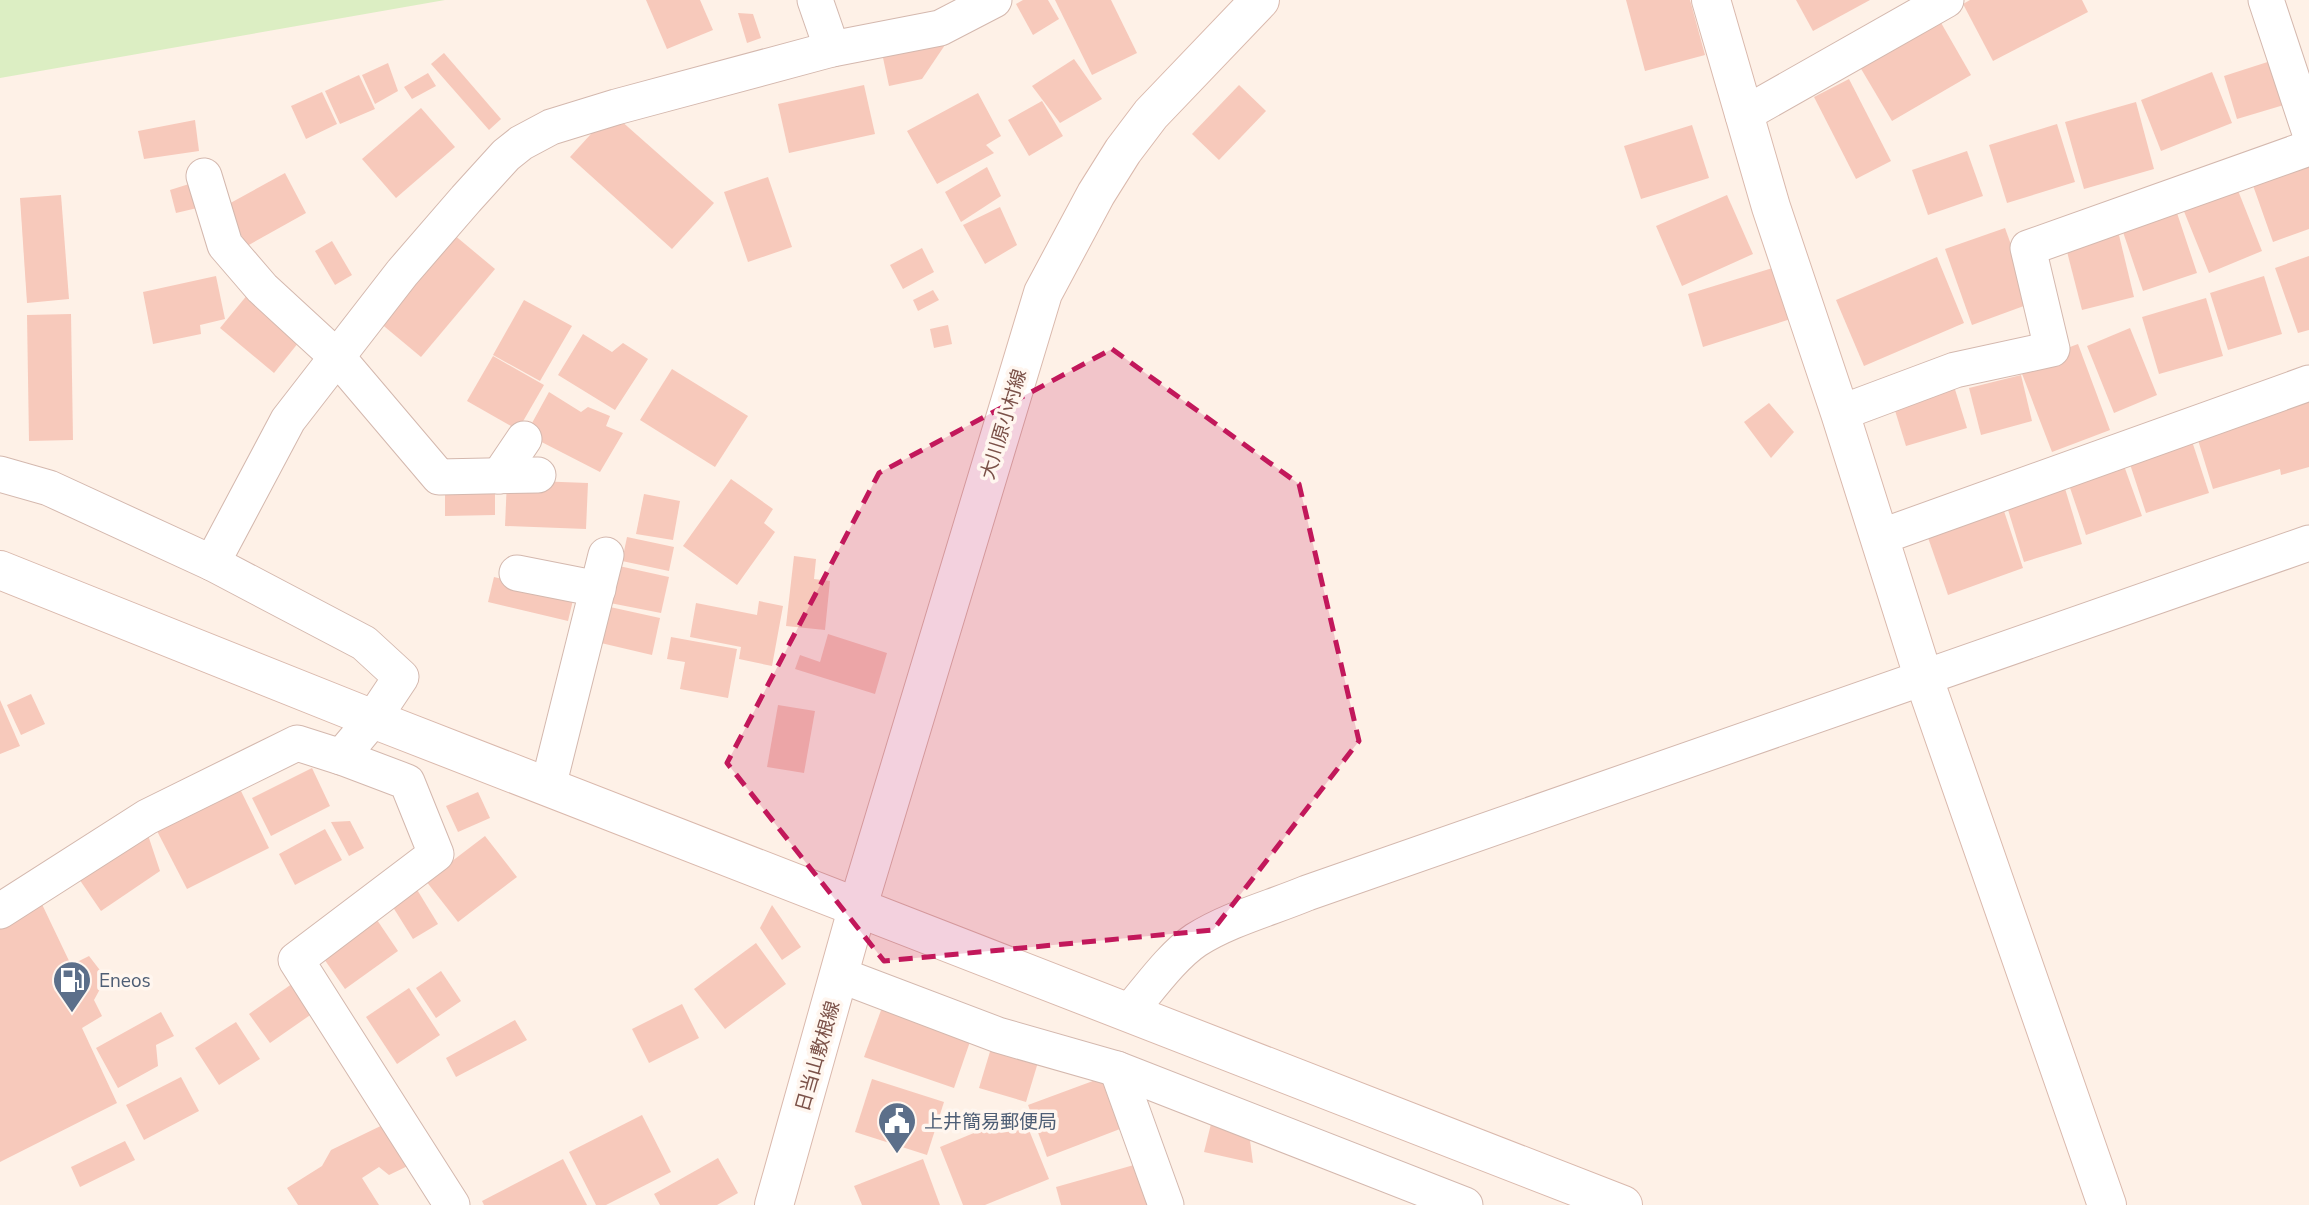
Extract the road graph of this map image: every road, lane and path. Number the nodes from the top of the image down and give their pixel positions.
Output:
1 (815, 0) edge
2 (995, 0) edge
3 (1260, 0) edge
4 (1711, 0) edge
5 (1946, 0) edge
6 (2266, 0) edge
7 (832, 49) junction
8 (1744, 115) junction
9 (2309, 130) edge
10 (2309, 148) edge
11 (204, 176) dead end
12 (338, 358) junction
13 (2309, 383) edge
14 (1840, 413) junction
15 (524, 439) dead end
16 (0, 474) edge
17 (538, 475) dead end
18 (499, 476) junction
19 (1880, 537) junction
20 (2309, 542) edge
21 (606, 555) dead end
22 (212, 563) junction
23 (0, 570) edge
24 (517, 573) dead end
25 (598, 589) junction
26 (1923, 676) junction
27 (373, 719) junction
28 (341, 757) junction
29 (548, 787) junction
30 (858, 906) junction
31 (0, 911) edge
32 (840, 975) junction
33 (1129, 1012) junction
34 (1117, 1069) junction
35 (452, 1205) edge
36 (774, 1205) edge
37 (1166, 1205) edge
38 (1465, 1205) edge
39 (1623, 1205) edge
40 (2106, 1205) edge

1 - 7 street
2 - 7 street
3 - 30 street, 大川原小村線
4 - 8 street
5 - 8 street
6 - 9 street
7 - 12 street
8 - 14 street
10 - 14 street
11 - 12 street
12 - 18 street
12 - 22 street
13 - 19 street
14 - 19 street
15 - 18 street
16 - 22 street
17 - 18 street
19 - 26 street
20 - 26 street
21 - 25 street
22 - 27 street
23 - 27 street
24 - 25 street
25 - 29 street
26 - 33 street
26 - 40 street
27 - 28 street
27 - 29 street
28 - 31 street
28 - 35 street
29 - 30 street
30 - 32 street, 日当山敷根線
30 - 33 street
32 - 34 street
32 - 36 street, 日当山敷根線
33 - 39 street
34 - 37 street
34 - 38 street

